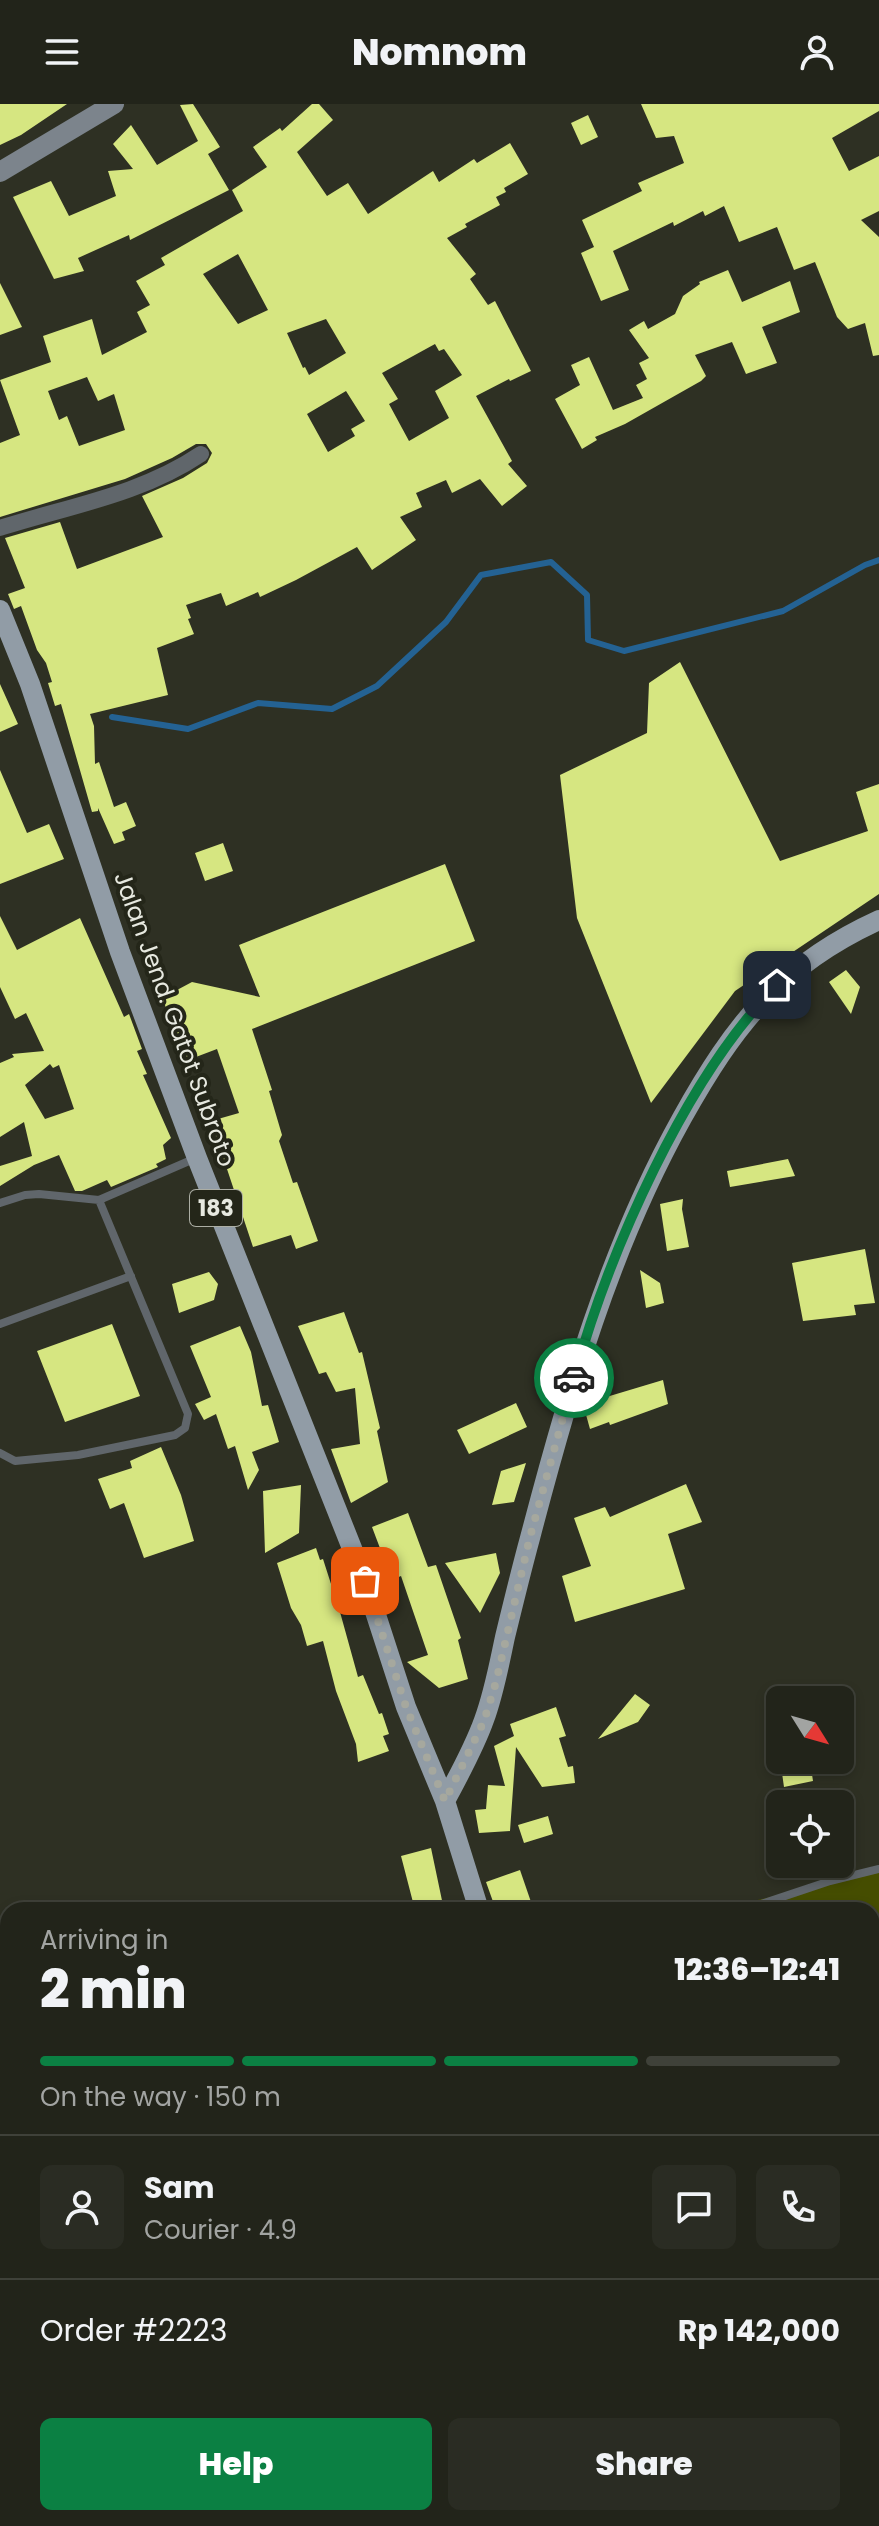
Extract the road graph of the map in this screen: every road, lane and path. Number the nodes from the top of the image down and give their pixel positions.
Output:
1 (114, 104) edge
2 (0, 172) edge
3 (201, 454) dead end
4 (0, 528) edge
5 (0, 610) edge
6 (879, 920) edge
7 (197, 1158) junction
8 (99, 1200) junction
9 (0, 1203) edge
10 (131, 1276) junction
11 (0, 1324) edge
12 (0, 1453) edge
13 (445, 1801) junction
14 (879, 1869) edge
15 (477, 1902) edge
16 (767, 1902) edge

1 - 2 main road
3 - 4 street
5 - 7 main road, Jalan Jend. Gatot Subroto / 183
6 - 13 main road
7 - 8 lane
7 - 13 main road, Jalan Jend. Gatot Subroto / 183
8 - 9 lane
8 - 10 lane
10 - 11 lane
10 - 12 lane
13 - 15 main road, Jalan Jend. Gatot Subroto
14 - 16 lane

